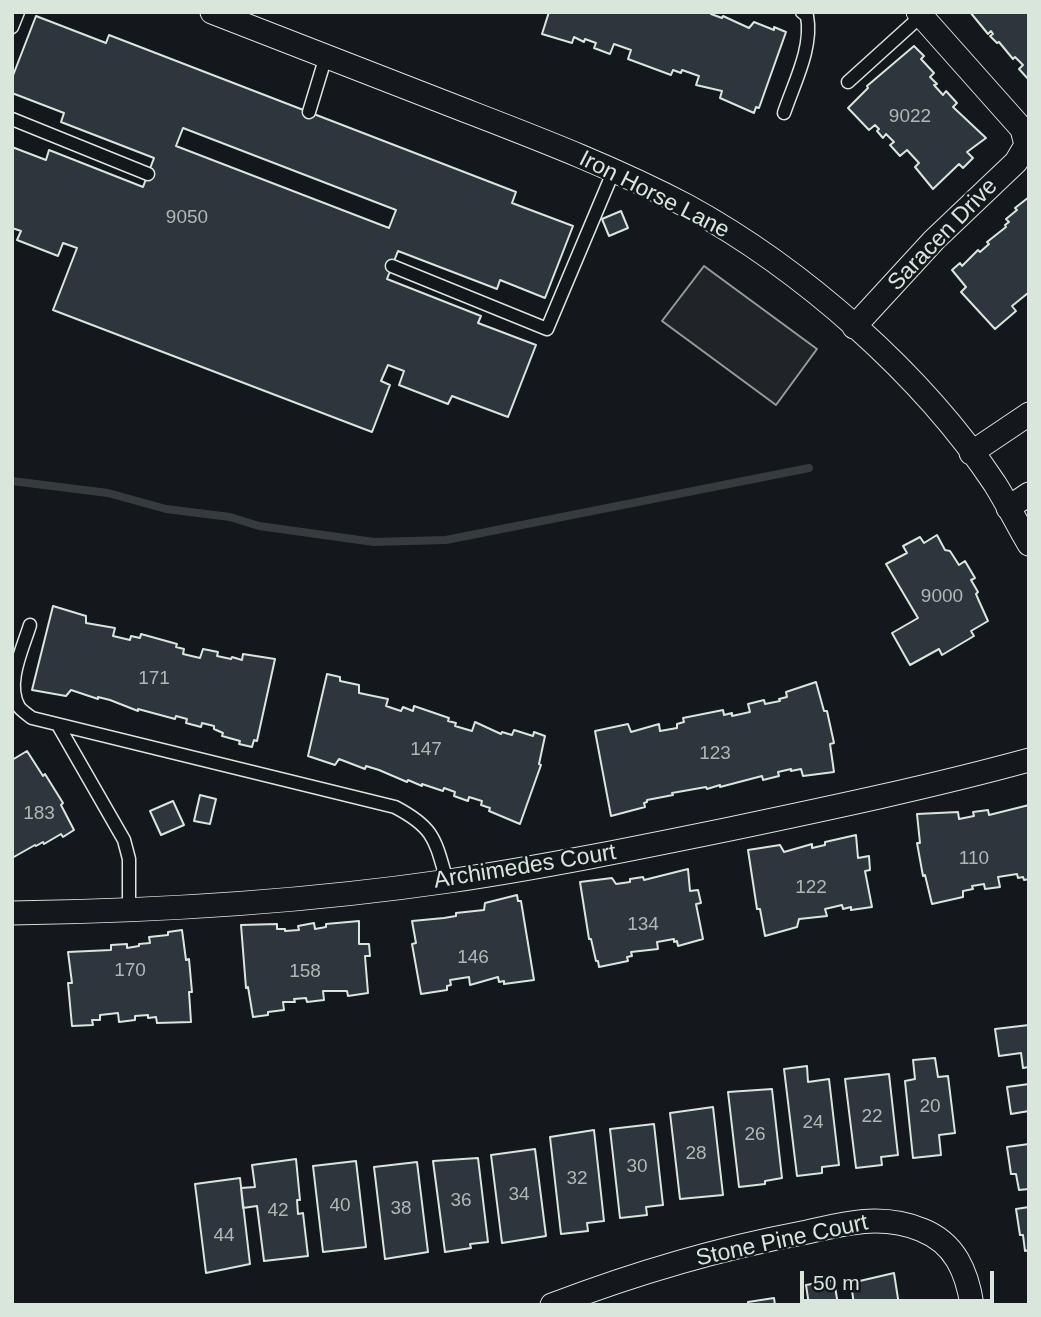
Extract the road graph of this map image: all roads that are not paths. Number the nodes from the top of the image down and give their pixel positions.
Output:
1 (18, 12) edge
2 (212, 12) edge
3 (802, 12) edge
4 (919, 14) edge
5 (12, 27) edge
6 (326, 56) junction
7 (848, 82) dead end
8 (309, 112) dead end
9 (784, 113) dead end
10 (12, 119) edge
11 (1028, 147) edge
12 (614, 170) junction
13 (148, 174) dead end
14 (392, 266) dead end
15 (854, 327) junction
16 (1029, 414) edge
17 (971, 453) junction
18 (1029, 494) edge
19 (1009, 508) junction
20 (1029, 544) edge
21 (30, 625) dead end
22 (58, 724) junction
23 (1029, 760) edge
24 (447, 881) junction
25 (129, 911) junction
26 (12, 913) edge
27 (552, 1305) edge
28 (972, 1305) edge

1 - 5 lane
2 - 6 street, Iron Horse Lane
3 - 9 lane
4 - 7 lane
4 - 11 street, Saracen Drive
6 - 8 lane
6 - 12 street, Iron Horse Lane
10 - 13 lane
11 - 15 street, Saracen Drive
12 - 14 lane
12 - 15 street, Iron Horse Lane
15 - 17 street, Iron Horse Lane
16 - 17 street
17 - 19 street, Iron Horse Lane
18 - 19 street
19 - 20 street, Iron Horse Lane
21 - 22 lane
22 - 24 lane
22 - 25 lane
23 - 24 street, Archimedes Court
24 - 25 street, Archimedes Court
25 - 26 street, Archimedes Court
27 - 28 street, Stone Pine Court

